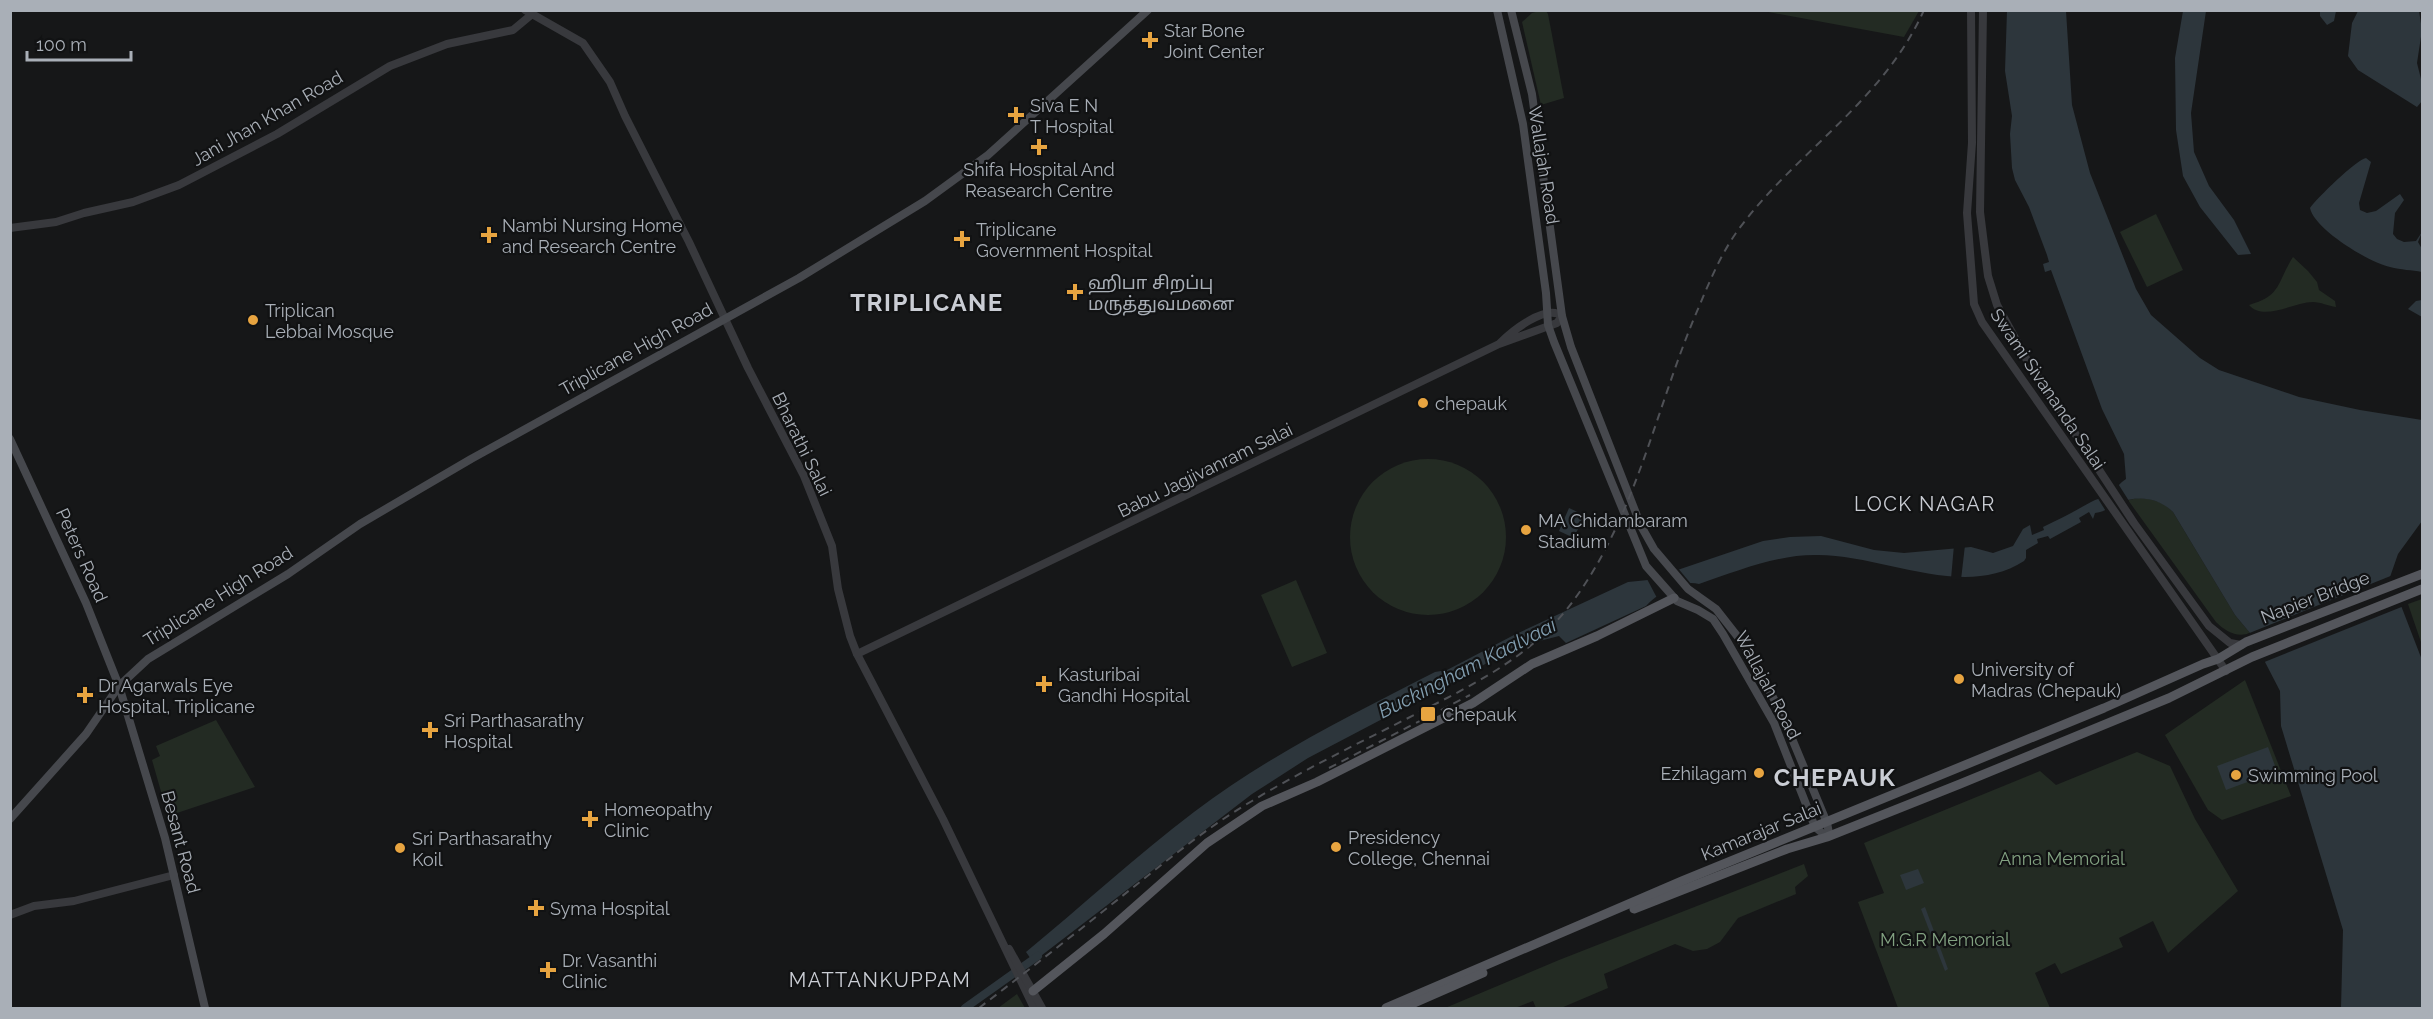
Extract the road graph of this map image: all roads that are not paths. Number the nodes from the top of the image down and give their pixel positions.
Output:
1 (1148, 10) edge
2 (1497, 10) edge
3 (1511, 10) edge
4 (1971, 10) edge
5 (1983, 10) edge
6 (528, 13) edge
7 (1971, 29) junction
8 (1982, 30) junction
9 (10, 228) edge
10 (1547, 312) junction
11 (1562, 316) junction
12 (725, 319) junction
13 (1548, 325) junction
14 (1499, 344) junction
15 (10, 440) edge
16 (2422, 573) edge
17 (2422, 590) edge
18 (1672, 596) junction
19 (2244, 644) junction
20 (858, 654) junction
21 (2252, 657) joint
22 (2218, 659) junction
23 (2226, 671) junction
24 (119, 686) junction
25 (10, 819) edge
26 (1827, 823) junction
27 (1815, 827) junction
28 (1827, 837) junction
29 (174, 875) junction
30 (10, 915) edge
31 (1025, 984) junction
32 (1033, 991) junction
33 (204, 1008) edge
34 (1034, 1008) edge
35 (1042, 1008) edge
36 (1386, 1008) edge
37 (1403, 1008) edge

1 - 12 main road, Triplicane High Road
2 - 10 main road, Wallajah Road
3 - 11 main road, Wallajah Road
4 - 7 street, Swami Sivananda Salai
5 - 8 street, Swami Sivananda Salai
6 - 9 street, Jani Jhan Khan Road
6 - 12 street, Bharathi Salai
7 - 8 street
7 - 22 street, Swami Sivananda Salai
8 - 19 street, Swami Sivananda Salai
10 - 11 street
10 - 13 main road, Wallajah Road
10 - 14 street, Babu Jagjivanram Salai
11 - 13 street
11 - 26 main road, Wallajah Road
12 - 20 street, Bharathi Salai
12 - 24 main road, Triplicane High Road
13 - 14 street
13 - 18 main road, Wallajah Road
14 - 20 street, Babu Jagjivanram Salai
15 - 24 main road, Peters Road
16 - 19 main road, Napier Bridge
17 - 21 main road, Napier Bridge
18 - 27 main road, Wallajah Road
18 - 32 main road
19 - 22 main road, Kamarajar Salai
20 - 31 street, Bharathi Salai
21 - 23 main road, Kamarajar Salai
22 - 23 street, Swami Sivananda Salai
22 - 26 main road, Kamarajar Salai
23 - 28 main road, Kamarajar Salai
24 - 25 main road, Triplicane High Road
24 - 29 main road, Besant Road
26 - 27 main road, Kamarajar Salai
26 - 28 main road, Wallajah Road
27 - 28 main road, Wallajah Road
27 - 36 main road, Kamarajar Salai
28 - 37 main road, Kamarajar Salai
29 - 30 street
29 - 33 main road, Besant Road
31 - 32 street, Bharathi Salai
31 - 34 street, Bharathi Salai
32 - 35 street, Bharathi Salai

